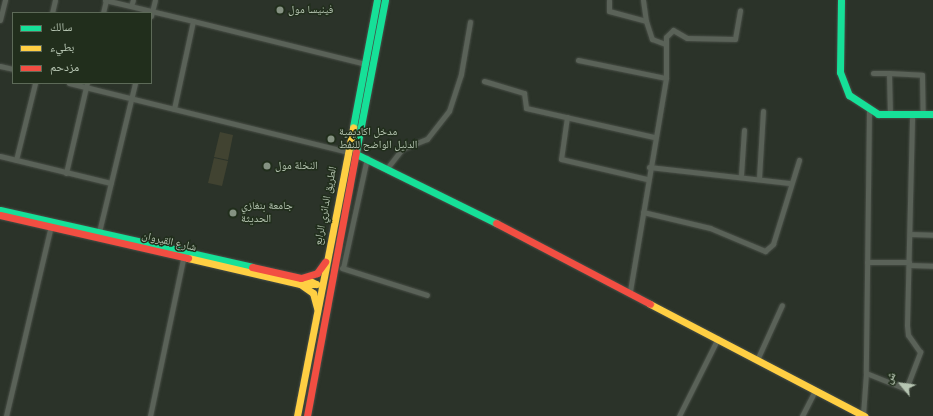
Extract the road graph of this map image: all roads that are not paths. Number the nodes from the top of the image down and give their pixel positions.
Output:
1 (5, 0) edge
2 (55, 0) edge
3 (106, 0) edge
4 (133, 0) edge
5 (155, 0) edge
6 (377, 0) edge
7 (385, 0) edge
8 (609, 0) edge
9 (643, 0) edge
10 (841, 0) edge
11 (131, 6) junction
12 (740, 10) dead end
13 (52, 12) edge
14 (103, 12) edge
15 (147, 12) edge
16 (152, 14) edge
17 (0, 20) edge
18 (193, 21) junction
19 (646, 21) junction
20 (470, 22) dead end
21 (665, 44) junction
22 (578, 60) dead end
23 (365, 64) junction
24 (0, 66) edge
25 (12, 69) edge
26 (873, 73) dead end
27 (889, 73) junction
28 (666, 78) junction
29 (484, 81) dead end
30 (34, 84) edge
31 (135, 84) edge
32 (86, 85) edge
33 (131, 98) junction
34 (174, 109) junction
35 (763, 110) dead end
36 (870, 111) junction
37 (890, 114) junction
38 (923, 114) junction
39 (933, 114) edge
40 (912, 115) junction
41 (567, 117) junction
42 (744, 130) dead end
43 (654, 137) junction
44 (348, 152) junction
45 (358, 155) junction
46 (0, 156) edge
47 (367, 158) junction
48 (16, 160) junction
49 (799, 160) dead end
50 (388, 167) junction
51 (649, 167) junction
52 (66, 173) junction
53 (741, 175) junction
54 (759, 178) junction
55 (647, 179) junction
56 (111, 183) junction
57 (789, 183) junction
58 (0, 210) edge
59 (643, 212) junction
60 (0, 215) edge
61 (51, 226) junction
62 (99, 232) junction
63 (910, 234) junction
64 (933, 235) edge
65 (184, 254) junction
66 (327, 260) junction
67 (867, 262) junction
68 (909, 264) junction
69 (335, 266) junction
70 (933, 266) edge
71 (343, 268) junction
72 (302, 281) junction
73 (630, 291) junction
74 (427, 295) dead end
75 (782, 305) dead end
76 (317, 311) junction
77 (718, 338) junction
78 (757, 360) junction
79 (866, 372) junction
80 (815, 391) junction
81 (6, 416) edge
82 (150, 416) edge
83 (297, 416) edge
84 (307, 416) edge
85 (679, 416) edge
86 (802, 416) edge
87 (863, 416) edge

1 - 17 street
2 - 13 street
3 - 11 street
3 - 14 street
4 - 11 street
5 - 16 street
6 - 23 main road, الطريق الدائري الرابع
7 - 45 main road, الطريق الدائري الرابع
8 - 19 street
9 - 19 street
10 - 36 main road
11 - 15 street
12 - 21 street
16 - 18 street
18 - 23 street
18 - 34 street
19 - 21 street
20 - 50 street
21 - 28 street
22 - 28 street
23 - 44 main road, الطريق الدائري الرابع
24 - 25 street
26 - 27 street
27 - 37 street
27 - 38 street
28 - 43 street
29 - 41 street
30 - 48 street
31 - 33 street
32 - 33 street
32 - 52 street
33 - 34 street
33 - 56 street
34 - 44 street
35 - 54 street
36 - 37 main road
36 - 67 street
37 - 40 main road
38 - 39 main road
38 - 40 main road
40 - 63 street
41 - 43 street
41 - 55 street
42 - 53 street
43 - 51 street
44 - 66 main road, الطريق الدائري الرابع
45 - 47 main road
45 - 69 main road, الطريق الدائري الرابع
46 - 48 street
47 - 50 main road
47 - 71 street
48 - 52 street
49 - 57 street
50 - 73 main road
51 - 53 street
51 - 55 street
52 - 56 street
53 - 54 street
54 - 57 street
55 - 59 street
56 - 62 street
57 - 59 street
58 - 62 main road, شارع القيروان
59 - 73 street
60 - 61 main road, شارع القيروان
61 - 65 main road, شارع القيروان
61 - 81 street
62 - 65 main road, شارع القيروان
63 - 64 street
63 - 68 street
65 - 72 main road, شارع القيروان
65 - 82 street
66 - 72 main road
66 - 76 main road, الطريق الدائري الرابع
67 - 68 street
67 - 79 street
68 - 70 street
68 - 79 street
69 - 71 street
69 - 84 main road, الطريق الدائري الرابع
71 - 74 street
72 - 76 main road
73 - 77 main road
75 - 78 street
76 - 83 main road, الطريق الدائري الرابع
77 - 78 main road
77 - 85 street
78 - 80 main road
79 - 87 street
80 - 86 street
80 - 87 main road

